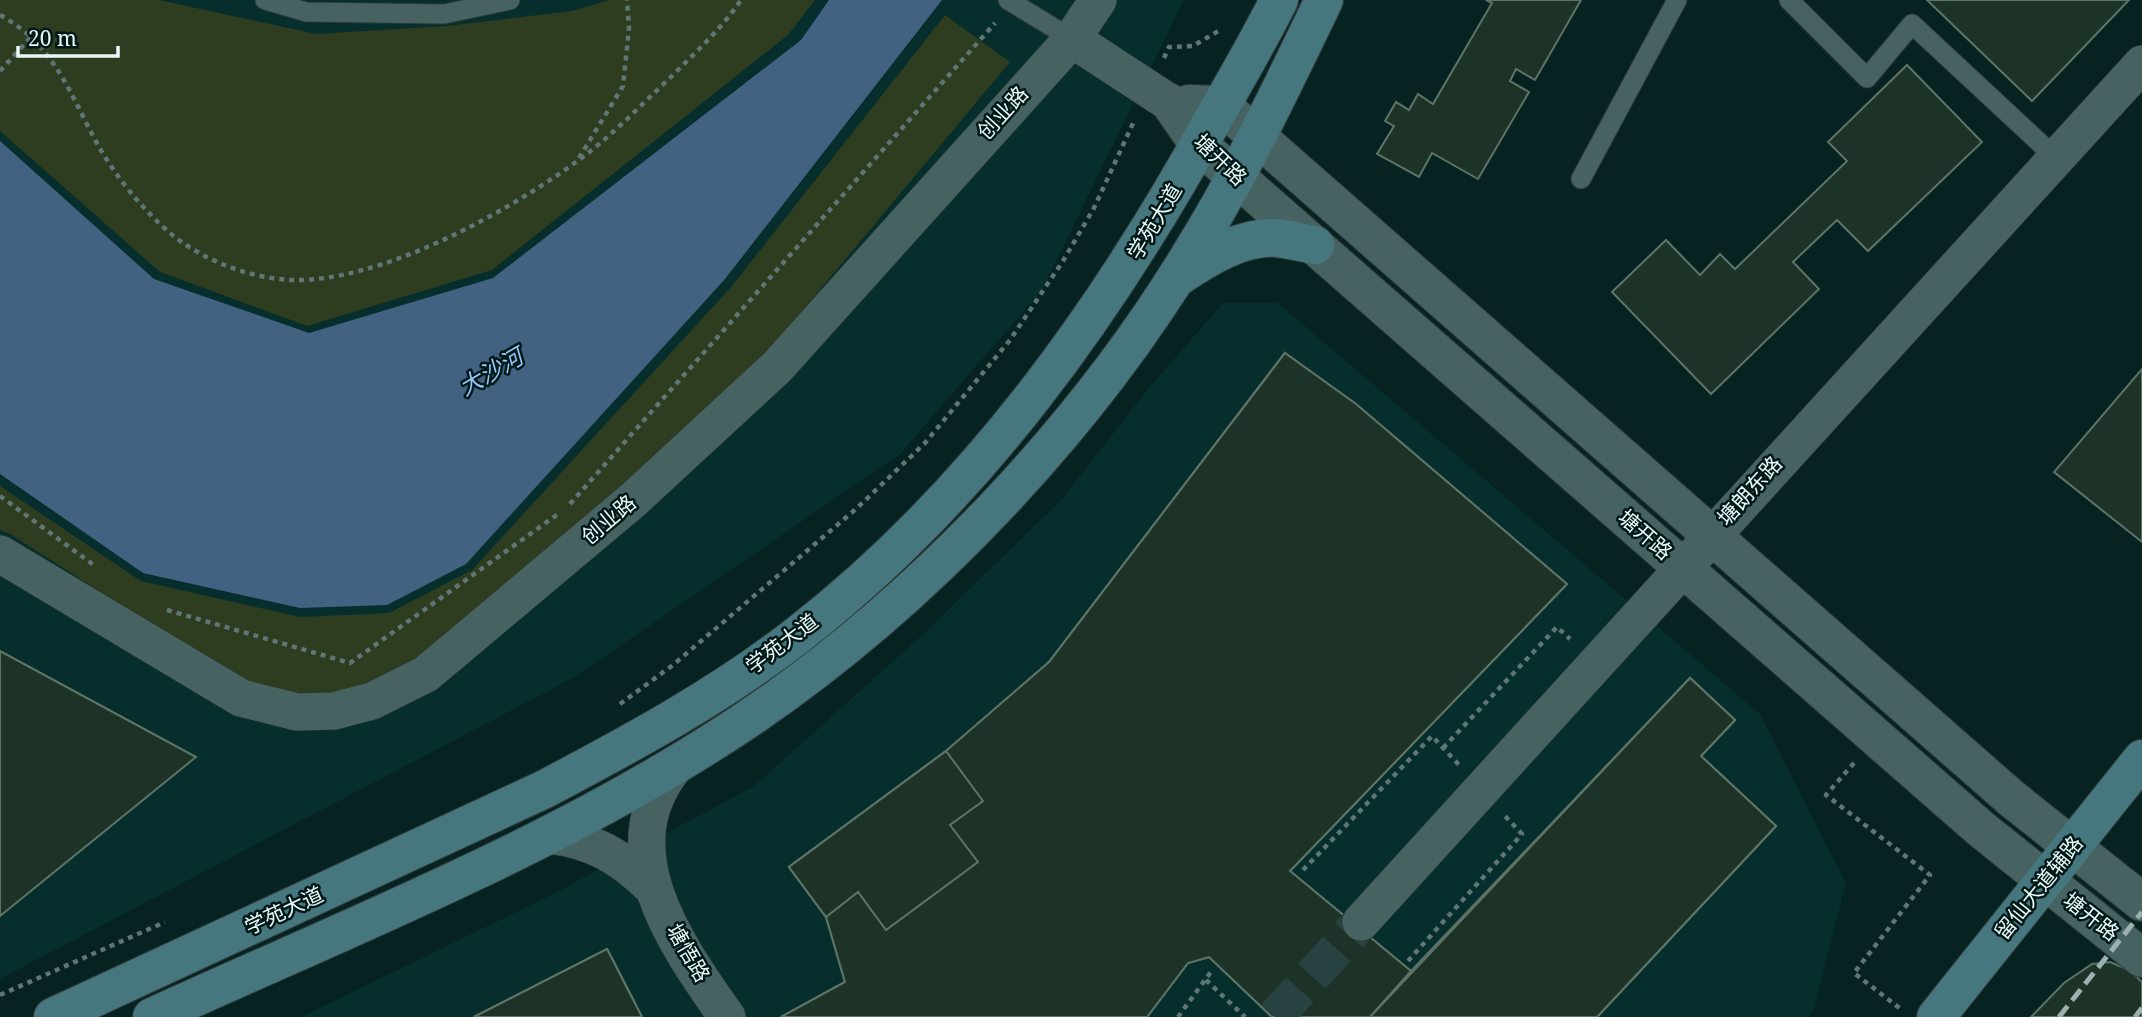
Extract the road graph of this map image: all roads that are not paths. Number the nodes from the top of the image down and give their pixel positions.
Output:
1 (265, 0) edge
2 (510, 0) edge
3 (1098, 0) edge
4 (1279, 0) edge
5 (1324, 0) edge
6 (1677, 0) edge
7 (1789, 0) edge
8 (1010, 1) edge
9 (1072, 39) junction
10 (2142, 64) edge
11 (1170, 103) junction
12 (1221, 105) junction
13 (1255, 135) junction
14 (1199, 145) junction
15 (2056, 158) junction
16 (1234, 175) junction
17 (1581, 179) dead end
18 (1315, 245) junction
19 (1174, 280) junction
20 (1711, 534) junction
21 (0, 554) edge
22 (1681, 567) junction
23 (2142, 760) edge
24 (677, 764) junction
25 (2142, 800) edge
26 (549, 835) junction
27 (2082, 855) junction
28 (652, 887) junction
29 (2055, 889) junction
30 (2142, 902) edge
31 (1361, 922) tunnel mouth
32 (2142, 958) edge
33 (53, 1017) edge
34 (152, 1017) edge
35 (727, 1017) edge
36 (1936, 1017) edge
37 (1969, 1017) edge

1 - 2 lane
3 - 9 street, 创业路
4 - 12 main road, 学苑大道
5 - 13 main road, 学苑大道
6 - 17 lane
7 - 15 lane
8 - 9 lane
9 - 11 street
9 - 21 street, 创业路
10 - 15 street, 塘朗东路
11 - 12 street, 塘开路
11 - 14 street, 塘开路
12 - 13 street, 塘开路
12 - 14 main road, 学苑大道
13 - 16 main road, 学苑大道
13 - 20 street, 塘开路
14 - 16 street, 塘开路
14 - 33 main road, 学苑大道
15 - 20 street, 塘朗东路
16 - 18 street, 塘开路
16 - 19 main road, 学苑大道
18 - 19 main road
18 - 22 street, 塘开路
19 - 24 main road, 学苑大道
20 - 22 street, 塘朗东路
20 - 27 street, 塘开路
22 - 29 street, 塘开路
22 - 31 street, 塘朗东路
23 - 27 main road, 留仙大道辅路
24 - 26 main road, 学苑大道
24 - 28 street, 塘悟路
25 - 27 main road, 留仙大道辅路
26 - 28 street, 塘悟路
26 - 34 main road, 学苑大道
27 - 29 main road, 留仙大道辅路
27 - 30 street, 塘开路
28 - 35 street, 塘悟路
29 - 32 street, 塘开路
29 - 36 main road, 留仙大道辅路
29 - 37 main road, 留仙大道辅路

